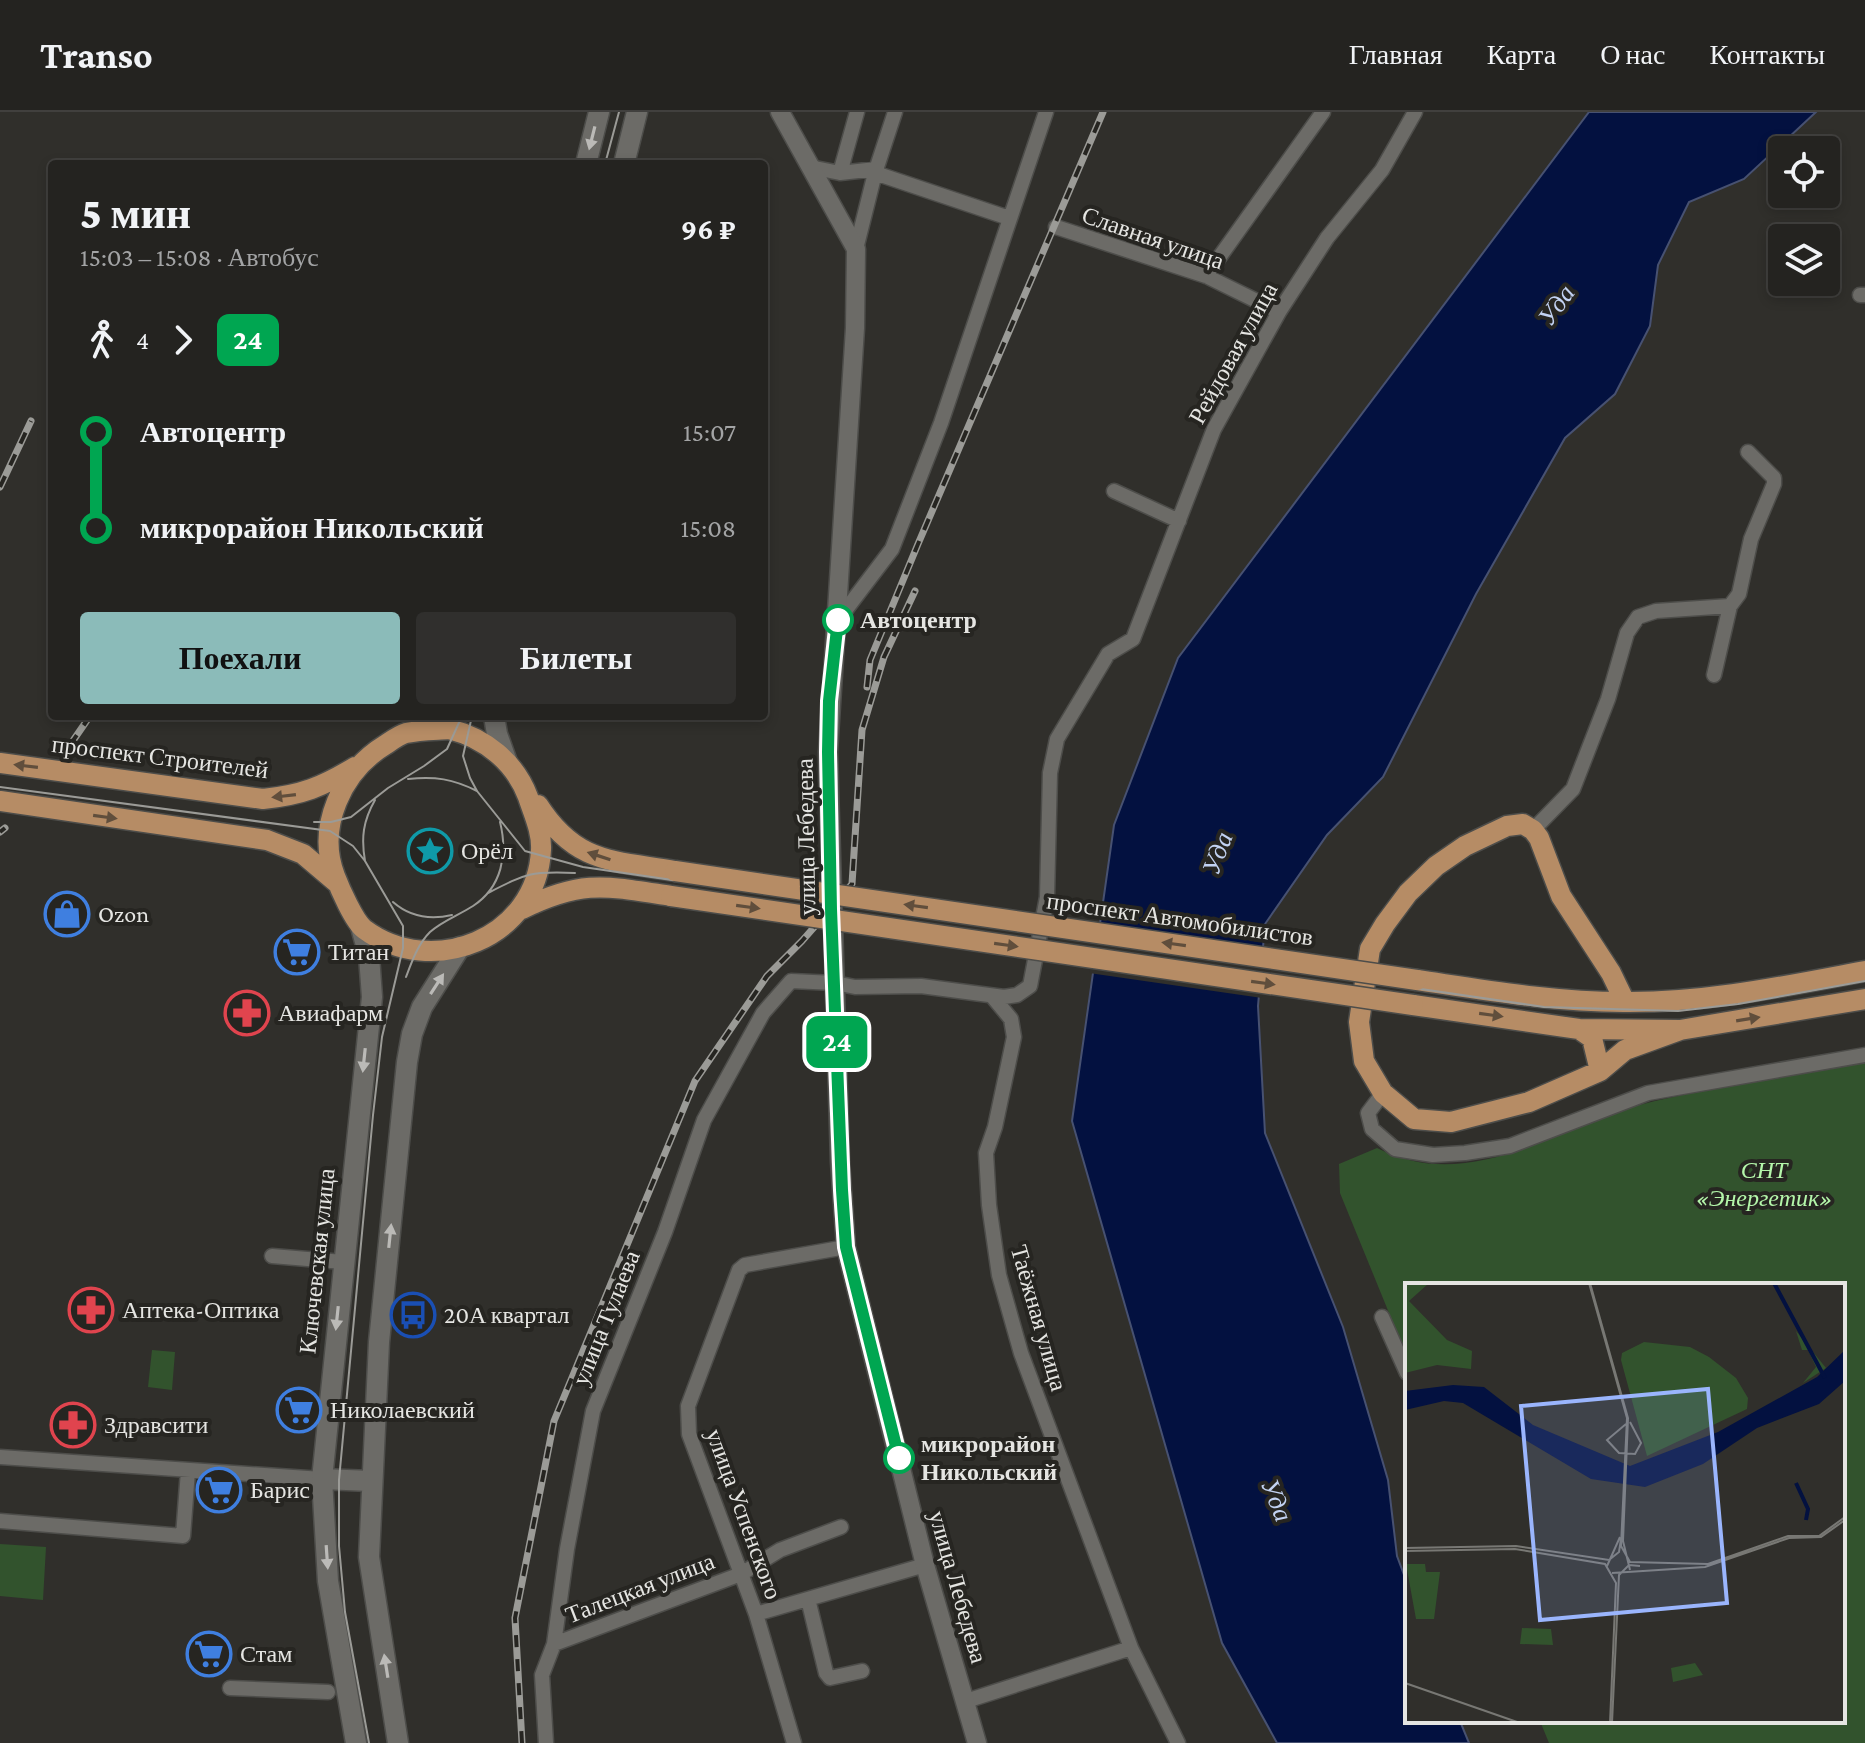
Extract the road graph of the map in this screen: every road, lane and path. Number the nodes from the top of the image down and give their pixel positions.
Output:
1 (599, 112) edge
2 (637, 112) edge
3 (780, 112) edge
4 (857, 112) edge
5 (895, 112) edge
6 (1046, 112) edge
7 (1323, 112) edge
8 (1415, 112) edge
9 (587, 160) edge
10 (625, 160) edge
11 (810, 167) junction
12 (876, 171) junction
13 (840, 173) junction
14 (1009, 218) junction
15 (1056, 227) dead end
16 (856, 249) junction
17 (1206, 276) junction
18 (1279, 312) junction
19 (1748, 452) dead end
20 (1114, 491) dead end
21 (1179, 521) junction
22 (1730, 606) junction
23 (838, 620) junction
24 (1714, 675) dead end
25 (423, 720) edge
26 (495, 720) edge
27 (404, 734) junction
28 (507, 762) junction
29 (0, 763) edge
30 (355, 767) junction
31 (522, 782) junction
32 (0, 801) edge
33 (1533, 830) junction
34 (339, 885) junction
35 (522, 909) junction
36 (361, 927) junction
37 (460, 947) junction
38 (1865, 971) edge
39 (835, 983) junction
40 (992, 996) junction
41 (1865, 999) edge
42 (1625, 1002) junction
43 (1579, 1029) junction
44 (1680, 1030) junction
45 (1865, 1055) edge
46 (1600, 1071) junction
47 (1383, 1093) junction
48 (846, 1247) junction
49 (272, 1256) dead end
50 (343, 1262) junction
51 (1382, 1317) dead end
52 (1405, 1369) edge
53 (0, 1457) edge
54 (188, 1471) junction
55 (322, 1479) junction
56 (371, 1481) junction
57 (0, 1521) edge
58 (841, 1527) dead end
59 (925, 1565) junction
60 (741, 1574) junction
61 (808, 1599) junction
62 (756, 1614) junction
63 (554, 1644) junction
64 (1131, 1648) junction
65 (862, 1671) dead end
66 (230, 1688) dead end
67 (328, 1692) dead end
68 (966, 1701) junction
69 (356, 1743) edge
70 (398, 1743) edge
71 (546, 1743) edge
72 (794, 1743) edge
73 (977, 1743) edge
74 (1178, 1743) edge

1 -> 9 main road
2 - 10 main road
3 - 11 street
4 - 13 street
5 - 12 street, улица Лебедева
6 - 14 street
7 - 17 street
8 - 18 street, Рейдовая улица
11 - 13 street
11 - 16 street
12 - 13 street
12 - 14 street
12 - 16 street, улица Лебедева
14 - 23 street
15 - 17 street, Славная улица
16 - 23 street, улица Лебедева
17 - 18 street, Славная улица
18 - 21 street, Рейдовая улица
19 - 22 street
20 - 21 street
21 - 40 street, Рейдовая улица
22 - 24 street
22 - 33 street
23 - 39 street, улица Лебедева
25 - 27 main road
26 - 28 main road
27 - 28 main road
27 - 30 main road
28 - 31 main road
30 -> 29 main road, проспект Строителей
30 - 34 main road
31 - 35 main road
42 -> 31 main road, проспект Автомобилистов, bridge
32 -> 34 main road
33 - 42 main road
33 - 47 main road
34 - 36 main road
35 - 37 main road
35 -> 43 main road, проспект Автомобилистов, bridge
36 - 37 main road
36 -> 50 main road, Ключевская улица
56 -> 37 main road
38 - 42 main road, проспект Автомобилистов
39 - 40 street
39 - 48 street, улица Лебедева
39 - 63 street, улица Тулаева
40 - 64 street, Таёжная улица
44 -> 41 main road, проспект Автомобилистов
43 - 44 main road, проспект Автомобилистов
43 - 46 main road
44 - 46 main road
45 - 47 street
46 - 47 main road
48 - 59 street, улица Лебедева
48 - 60 street, улица Успенского
49 - 50 street
50 -> 55 main road, Ключевская улица
51 - 52 street
53 - 54 street
54 - 55 street
54 - 57 street
55 - 56 main road
55 -> 69 main road, Ключевская улица
70 -> 56 main road
58 - 60 street, Талецкая улица
59 - 61 street
59 - 68 street, улица Лебедева
60 - 62 street, улица Успенского
60 - 63 street, Талецкая улица
61 - 62 street
61 - 65 street
62 - 72 street, улица Успенского
63 - 71 street, улица Тулаева
64 - 68 street
64 - 74 street, Таёжная улица
66 - 67 street
68 - 73 street, улица Лебедева

